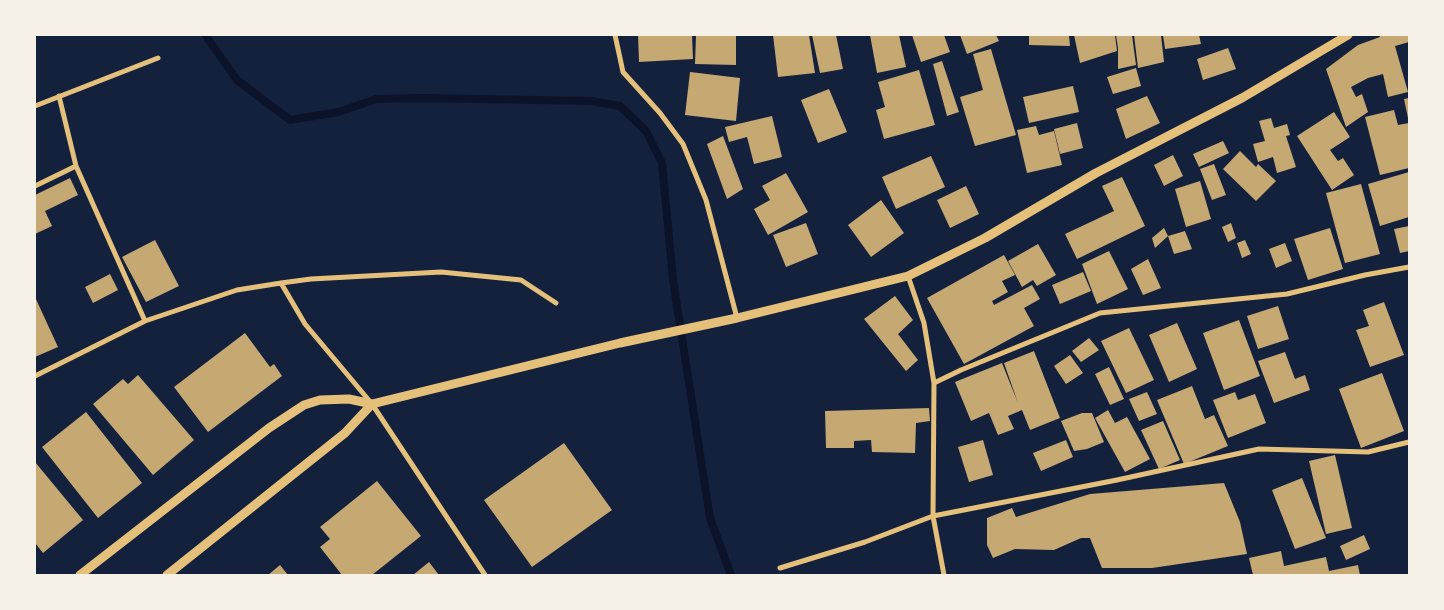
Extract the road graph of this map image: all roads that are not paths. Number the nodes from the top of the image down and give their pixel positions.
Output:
1 (615, 35) edge
2 (1348, 35) edge
3 (158, 58) dead end
4 (59, 96) junction
5 (35, 106) edge
6 (76, 166) junction
7 (35, 186) edge
8 (1409, 267) edge
9 (908, 276) junction
10 (281, 283) junction
11 (556, 303) dead end
12 (737, 318) junction
13 (145, 322) junction
14 (35, 376) edge
15 (934, 383) junction
16 (372, 404) junction
17 (1409, 442) edge
18 (933, 516) junction
19 (780, 568) dead end
20 (80, 575) edge
21 (168, 575) edge
22 (485, 575) edge
23 (944, 575) edge

1 - 12 street
2 - 9 street
3 - 4 street
4 - 5 street
4 - 6 street
6 - 7 street
6 - 13 street
8 - 15 street
9 - 12 street
9 - 15 street
10 - 11 street
10 - 13 street
10 - 16 street
12 - 16 street
13 - 14 street
15 - 18 street
16 - 20 street
16 - 21 street
16 - 22 street
17 - 18 street
18 - 19 street
18 - 23 street

